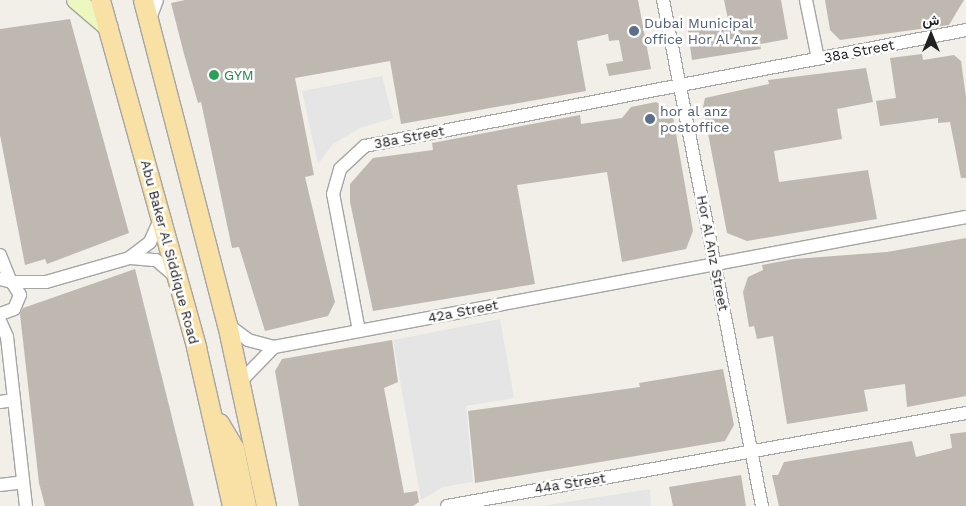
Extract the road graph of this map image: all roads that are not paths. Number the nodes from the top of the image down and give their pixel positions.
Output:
1 (76, 0) edge
2 (100, 0) edge
3 (143, 0) edge
4 (157, 0) edge
5 (663, 0) edge
6 (806, 0) edge
7 (149, 23) junction
8 (109, 28) junction
9 (966, 30) edge
10 (818, 59) junction
11 (679, 84) junction
12 (160, 217) junction
13 (966, 217) edge
14 (0, 255) edge
15 (129, 258) junction
16 (715, 263) junction
17 (177, 278) junction
18 (8, 281) edge
19 (46, 282) junction
20 (17, 305) junction
21 (0, 314) edge
22 (0, 321) edge
23 (227, 324) junction
24 (359, 331) junction
25 (7, 337) junction
26 (274, 347) junction
27 (240, 382) junction
28 (14, 400) junction
29 (0, 402) edge
30 (966, 413) edge
31 (213, 416) junction
32 (751, 450) junction
33 (23, 482) junction
34 (0, 485) edge
35 (26, 506) edge
36 (232, 506) edge
37 (246, 506) edge
38 (266, 506) edge
39 (448, 506) edge
40 (762, 506) edge

1 - 8 street
2 - 8 main road, Abu Baker Al Siddique Road
3 - 7 main road
4 - 7 street
5 - 11 street, Hor Al Anz Street
6 - 10 street
7 - 23 main road
8 - 12 main road, Abu Baker Al Siddique Road
9 - 10 street, 38a Street
10 - 11 street, 38a Street
11 - 16 street, Hor Al Anz Street
11 - 24 street, 38a Street
12 - 15 street
12 - 17 main road, Abu Baker Al Siddique Road
13 - 16 street, 42a Street
14 - 18 street
15 - 17 street
15 - 19 street
16 - 24 street, 42a Street
16 - 32 street, Hor Al Anz Street
17 - 31 main road, Abu Baker Al Siddique Road
18 - 19 street
18 - 20 street
19 - 20 street
20 - 21 street
20 - 25 street
22 - 25 street
23 - 26 street, 42a Street
23 - 27 main road
24 - 26 street, 42a Street
25 - 28 street
26 - 27 street
27 - 38 main road
28 - 29 street
28 - 33 street
30 - 32 street
31 - 36 main road, Abu Baker Al Siddique Road
31 - 37 main road
32 - 39 street, 44a Street
32 - 40 street, Hor Al Anz Street
33 - 34 street
33 - 35 street

